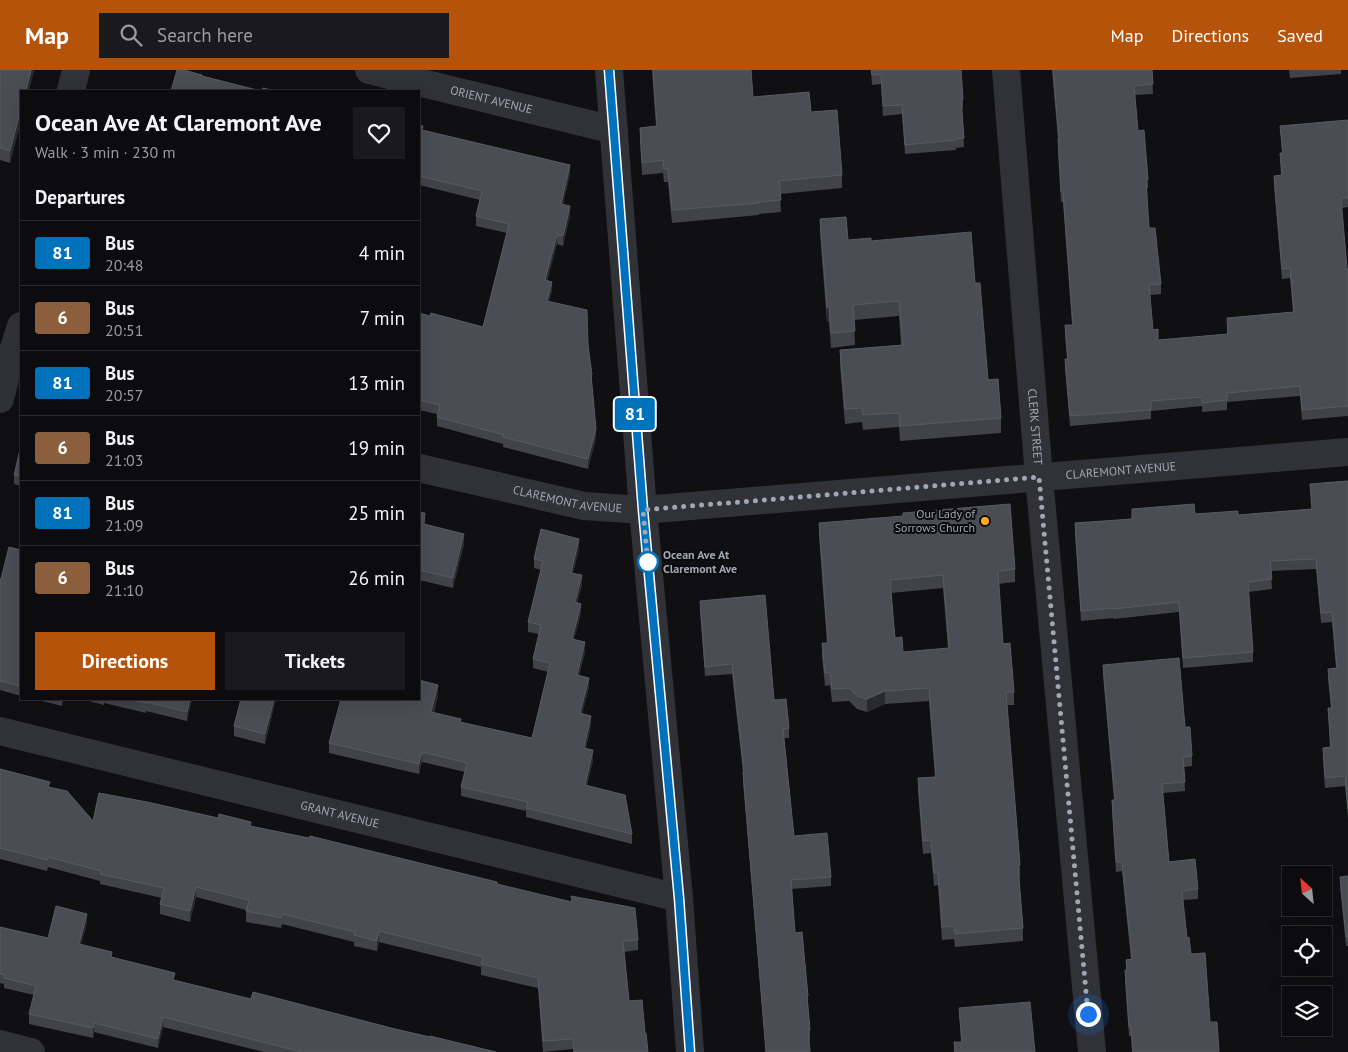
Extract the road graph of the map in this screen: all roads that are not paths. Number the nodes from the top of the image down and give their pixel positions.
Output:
1 (76, 70) edge
2 (369, 70) edge
3 (609, 70) edge
4 (1006, 70) edge
5 (71, 90) edge
6 (614, 130) junction
7 (20, 330) edge
8 (10, 370) edge
9 (0, 399) edge
10 (1348, 452) edge
11 (420, 468) edge
12 (1039, 477) junction
13 (643, 510) junction
14 (0, 731) edge
15 (679, 898) junction
16 (0, 1044) edge
17 (30, 1052) edge
18 (690, 1052) edge
19 (1092, 1052) edge

1 - 5 street
2 - 6 street, ORIENT AVENUE
3 - 6 street
4 - 12 street, CLERK STREET
6 - 13 street
7 - 8 street
8 - 9 street
10 - 12 street, CLAREMONT AVENUE
11 - 13 street, CLAREMONT AVENUE
12 - 13 street, CLAREMONT AVENUE
12 - 19 street, CLERK STREET
13 - 15 street
14 - 15 street, GRANT AVENUE
15 - 18 street
16 - 17 street

